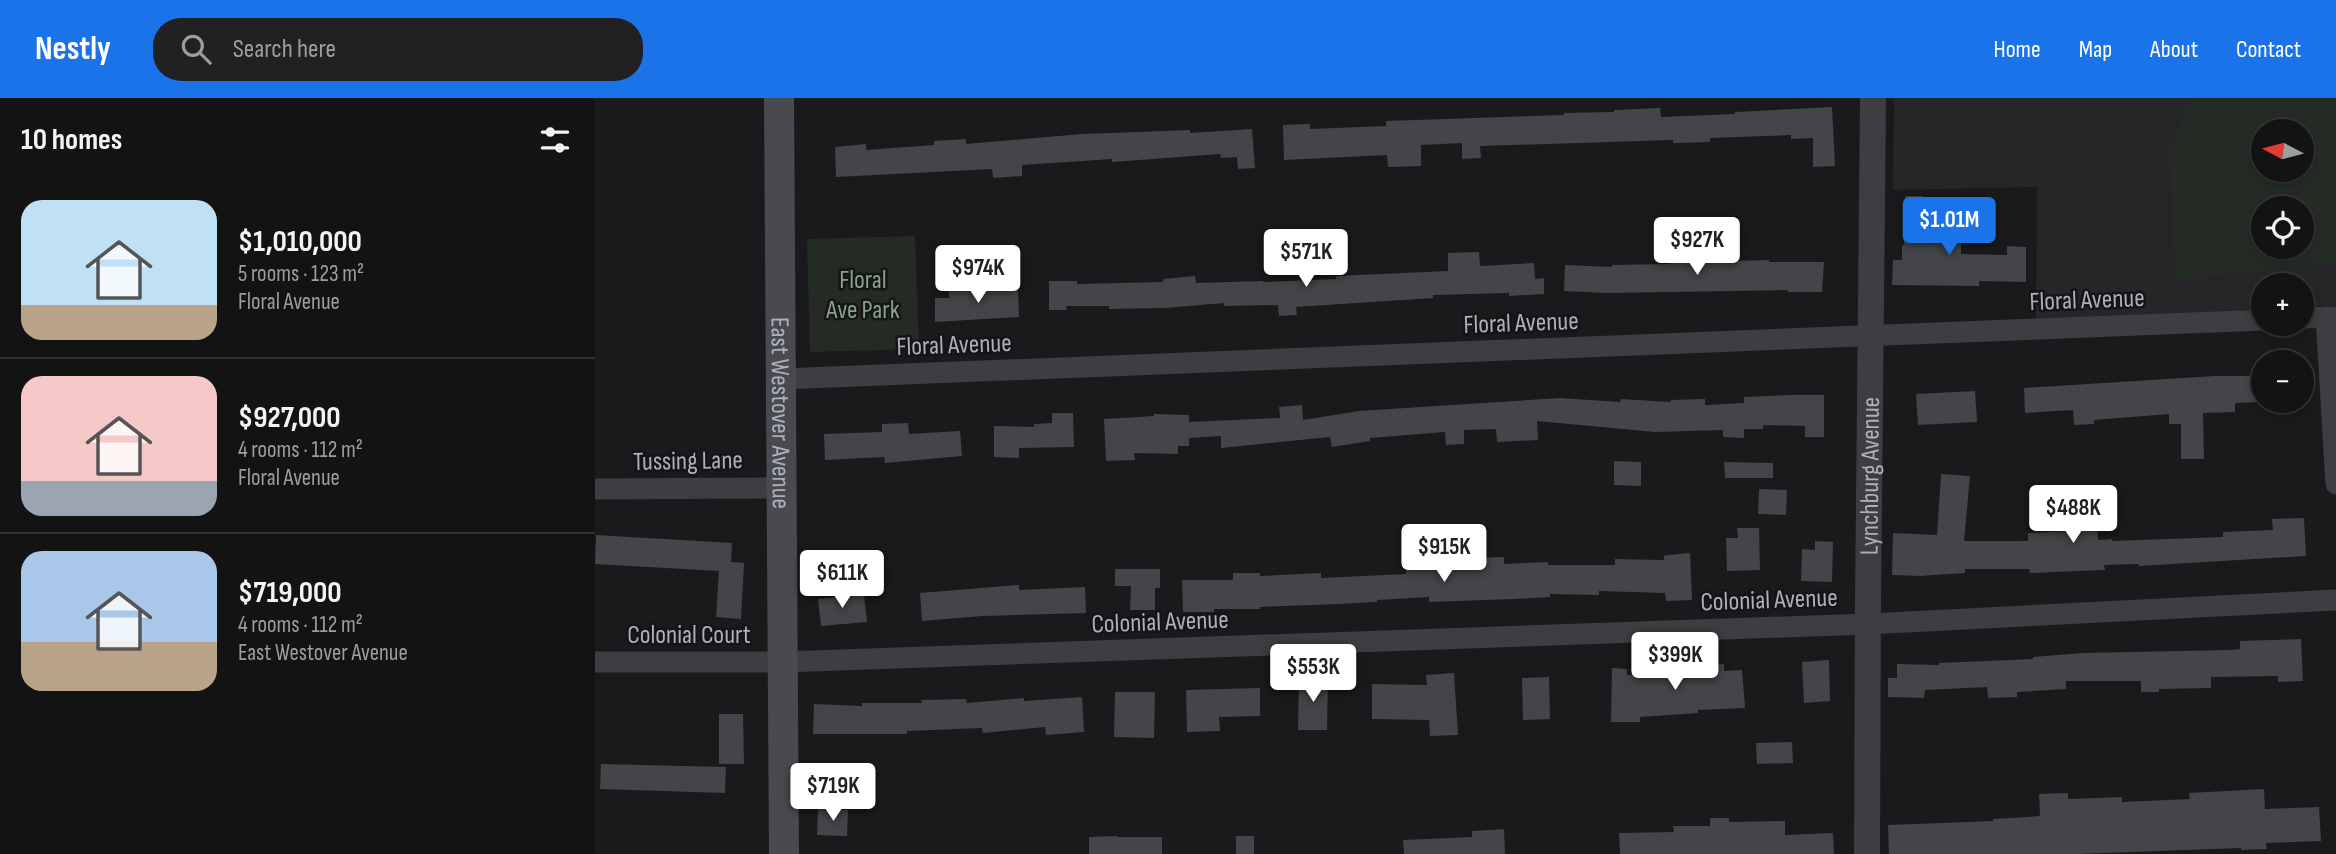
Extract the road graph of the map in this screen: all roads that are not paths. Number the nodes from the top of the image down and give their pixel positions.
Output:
1 (779, 98) edge
2 (1873, 98) edge
3 (2331, 317) edge
4 (2251, 320) edge
5 (1870, 336) junction
6 (781, 379) junction
7 (2336, 484) edge
8 (782, 488) junction
9 (595, 489) edge
10 (2336, 600) edge
11 (1867, 624) junction
12 (595, 662) edge
13 (783, 662) junction
14 (784, 854) edge
15 (1867, 854) edge

1 - 6 main road, East Westover Avenue
2 - 5 street, Lynchburg Avenue
3 - 7 street
4 - 5 street, Floral Avenue
5 - 6 street, Floral Avenue
5 - 11 street, Lynchburg Avenue
6 - 8 main road, East Westover Avenue
8 - 9 street, Tussing Lane
8 - 13 main road, East Westover Avenue
10 - 11 street, Colonial Avenue
11 - 13 street, Colonial Avenue
11 - 15 street, Lynchburg Avenue
12 - 13 street, Colonial Court
13 - 14 main road, East Westover Avenue

